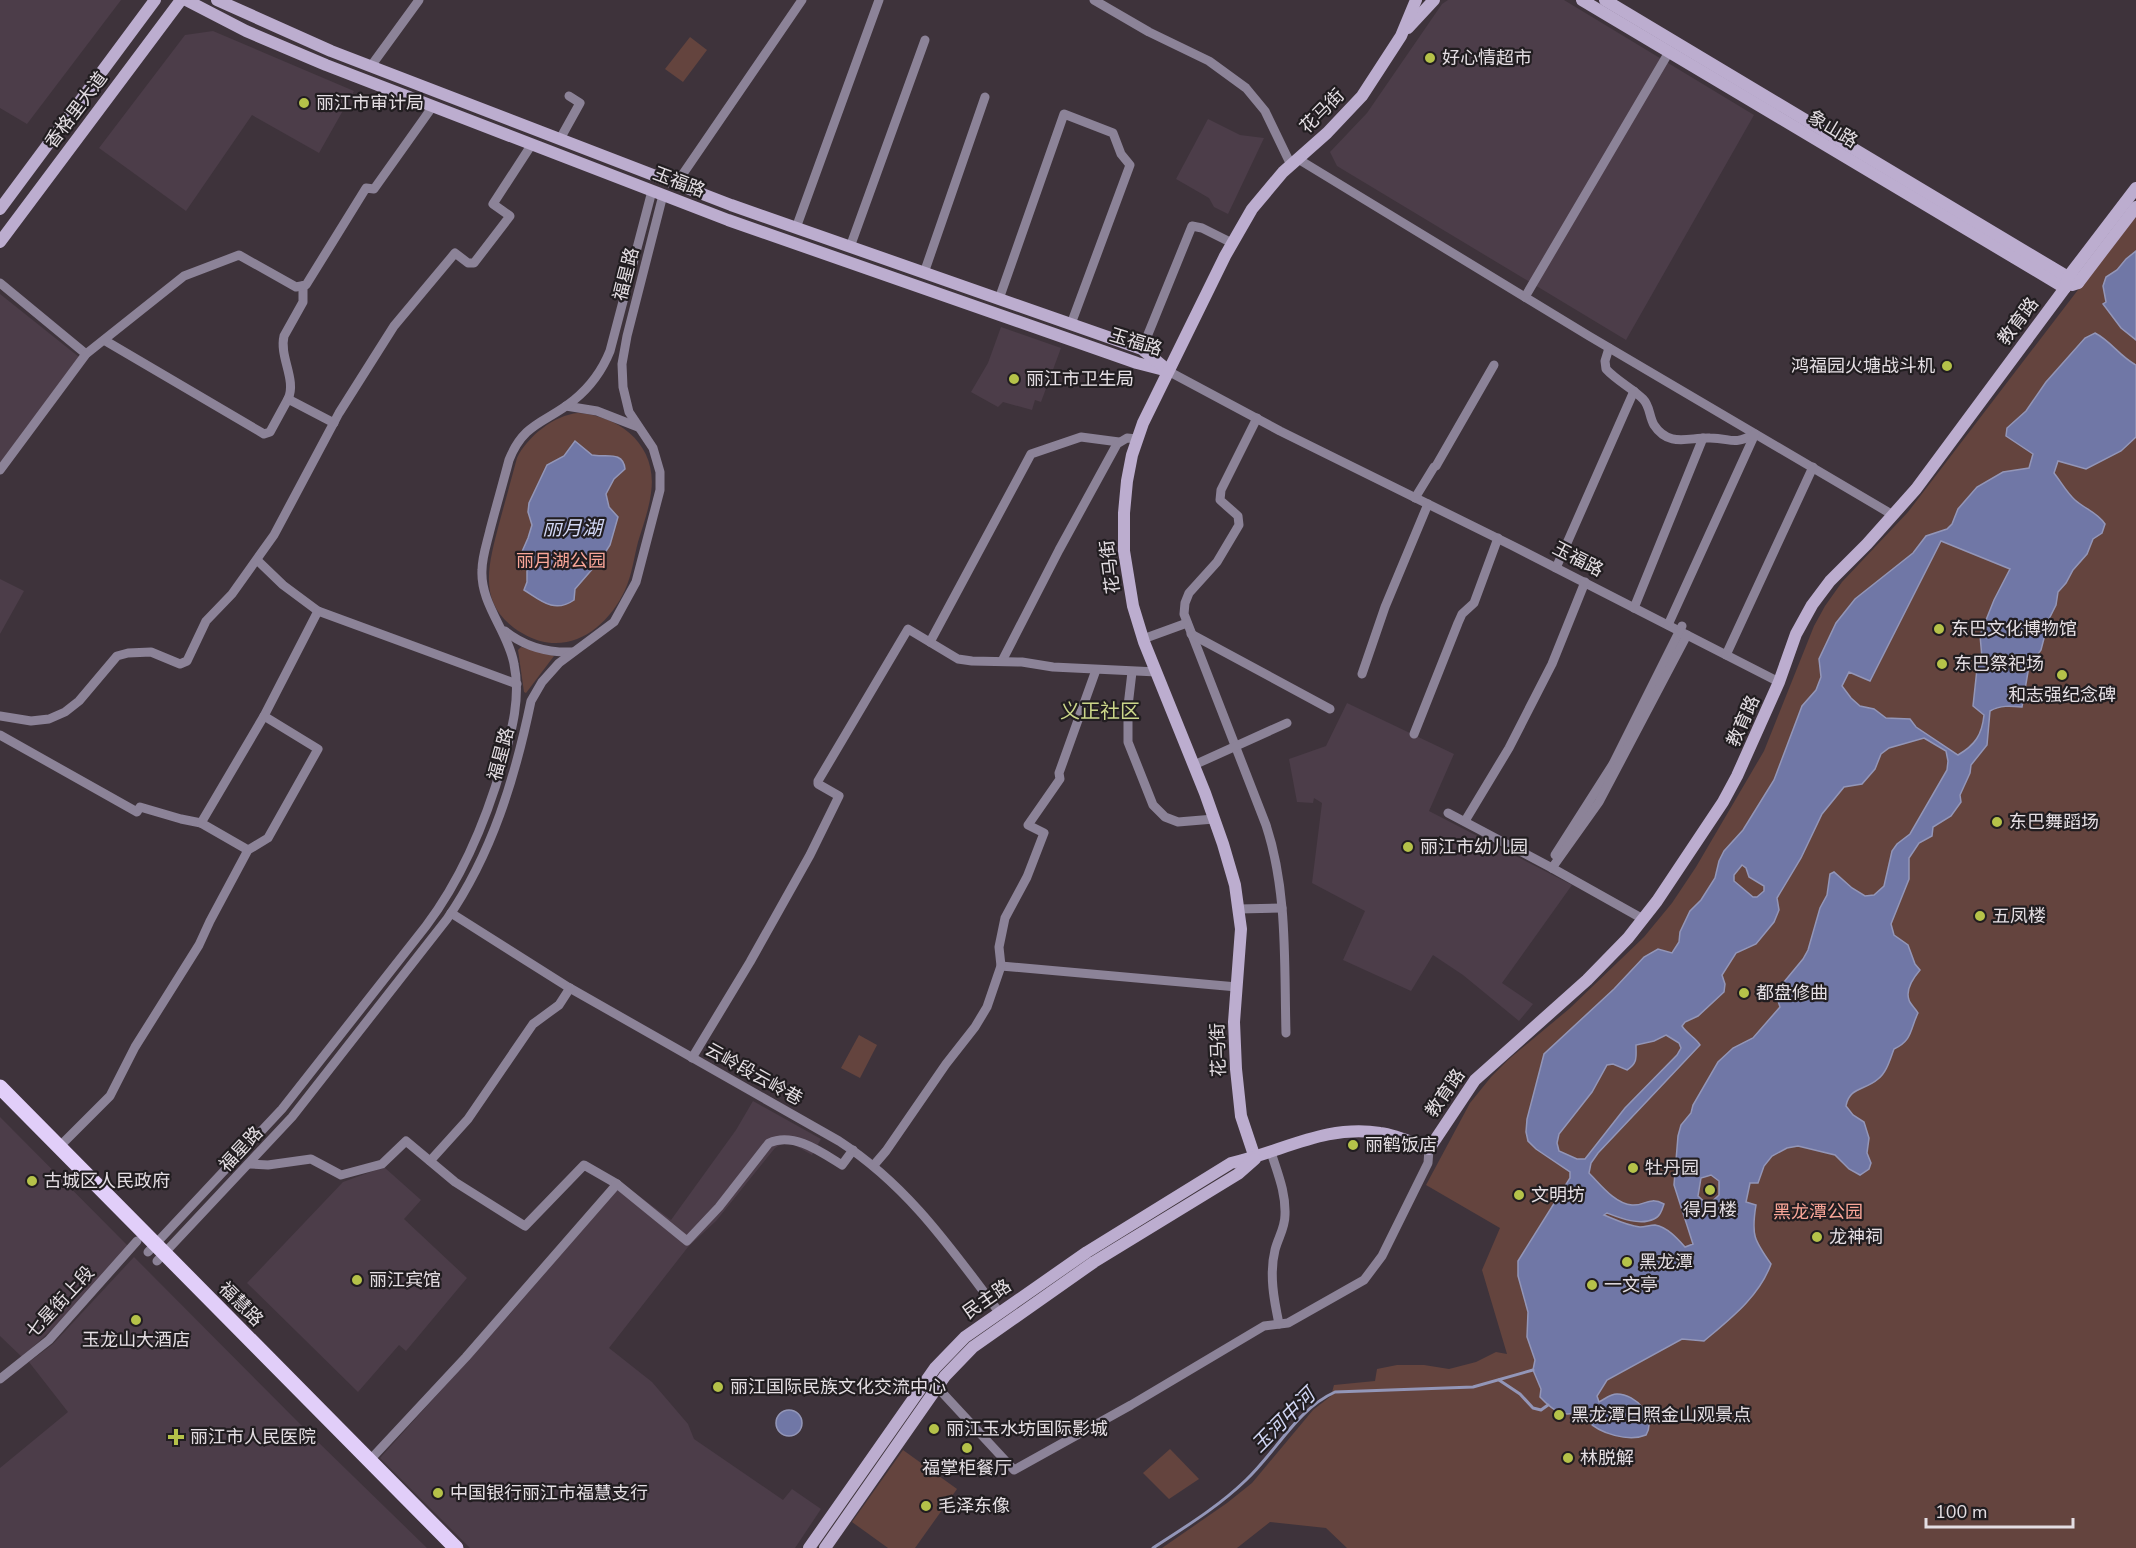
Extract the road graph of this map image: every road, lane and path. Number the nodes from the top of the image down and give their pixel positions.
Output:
1 (155, 0) edge
2 (181, 0) edge
3 (186, 0) edge
4 (218, 0) edge
5 (419, 0) edge
6 (802, 0) edge
7 (879, 0) edge
8 (1094, 0) edge
9 (1416, 0) edge
10 (1434, 0) edge
11 (1582, 0) edge
12 (1605, 0) edge
13 (1401, 36) junction
14 (926, 40) dead end
15 (1669, 52) junction
16 (371, 66) junction
17 (569, 96) dead end
18 (985, 97) dead end
19 (433, 106) junction
20 (560, 139) junction
21 (532, 144) junction
22 (1294, 162) junction
23 (676, 184) junction
24 (2136, 188) edge
25 (658, 193) junction
26 (2136, 207) edge
27 (0, 209) edge
28 (796, 228) junction
29 (0, 242) edge
30 (1232, 243) junction
31 (850, 247) junction
32 (924, 273) junction
33 (0, 283) edge
34 (2071, 283) junction
35 (303, 286) junction
36 (1525, 297) junction
37 (999, 299) junction
38 (1071, 324) junction
39 (104, 340) junction
40 (1609, 348) junction
41 (1142, 349) junction
42 (86, 354) junction
43 (1494, 365) dead end
44 (1168, 371) junction
45 (1634, 391) junction
46 (288, 399) junction
47 (566, 406) junction
48 (1257, 418) junction
49 (334, 423) junction
50 (640, 429) junction
51 (1755, 434) junction
52 (1703, 438) junction
53 (1137, 439) junction
54 (1119, 442) junction
55 (1813, 467) junction
56 (0, 470) edge
57 (1415, 498) junction
58 (1428, 504) junction
59 (1893, 515) junction
60 (1498, 538) junction
61 (257, 560) junction
62 (1556, 568) junction
63 (1585, 582) junction
64 (1634, 608) junction
65 (318, 611) junction
66 (1187, 623) junction
67 (1668, 625) junction
68 (1682, 626) dead end
69 (503, 630) junction
70 (1191, 634) junction
71 (1687, 635) junction
72 (1143, 639) junction
73 (930, 642) junction
74 (574, 651) junction
75 (1726, 655) junction
76 (1002, 661) junction
77 (1096, 670) junction
78 (1132, 672) junction
79 (1156, 672) junction
80 (1362, 674) dead end
81 (1779, 682) junction
82 (517, 684) junction
83 (1330, 709) dead end
84 (0, 716) edge
85 (264, 716) junction
86 (1287, 723) dead end
87 (1413, 734) dead end
88 (0, 735) edge
89 (1235, 747) junction
90 (1194, 765) junction
91 (1448, 813) dead end
92 (1214, 819) junction
93 (1465, 821) junction
94 (201, 823) junction
95 (248, 850) junction
96 (1552, 863) junction
97 (1282, 908) junction
98 (1239, 909) junction
99 (451, 913) junction
100 (1643, 919) junction
101 (1001, 966) junction
102 (1237, 987) junction
103 (570, 988) junction
104 (1286, 1033) dead end
105 (692, 1058) junction
106 (0, 1087) edge
107 (0, 1101) edge
108 (59, 1147) junction
109 (1429, 1149) junction
110 (853, 1150) junction
111 (1271, 1152) junction
112 (1255, 1158) junction
113 (430, 1161) junction
114 (250, 1164) junction
115 (874, 1165) junction
116 (618, 1184) junction
117 (152, 1251) junction
118 (999, 1312) junction
119 (1279, 1323) junction
120 (0, 1379) edge
121 (937, 1387) junction
122 (369, 1461) junction
123 (441, 1548) edge
124 (456, 1548) edge
125 (809, 1548) edge
126 (825, 1548) edge

1 - 27 main road, 香格里大道
2 - 29 main road, 香格里大道
3 - 19 main road, 玉福路
4 - 16 main road, 玉福路
5 - 16 street
6 - 23 street
7 - 28 street
8 - 22 street
9 - 13 main road, 花马街
10 - 13 main road, 花马街
11 - 15 main road, 象山路
12 - 34 main road, 象山路
13 - 22 main road, 花马街
14 - 31 street
15 - 34 main road, 象山路
15 - 36 street
16 - 20 main road, 玉福路
17 - 20 street
18 - 32 street
19 - 21 main road, 玉福路
19 - 35 street
20 - 23 main road, 玉福路
21 - 25 main road, 玉福路
21 - 49 street
22 - 30 main road, 花马街
22 - 36 street
23 - 28 main road, 玉福路
24 - 34 main road, 教育路
25 - 44 main road, 玉福路
25 - 47 street, 福星路
25 - 50 street, 福星路
26 - 34 main road, 教育路
28 - 31 main road, 玉福路
30 - 41 street
30 - 44 main road, 花马街
31 - 32 main road, 玉福路
32 - 37 main road, 玉福路
33 - 42 street
34 - 59 main road, 教育路
35 - 39 street
35 - 46 street
36 - 40 street
37 - 38 main road, 玉福路
37 - 38 street
38 - 41 main road, 玉福路
39 - 42 street
39 - 46 street
40 - 45 street
40 - 51 street
41 - 44 main road, 玉福路
42 - 56 street
43 - 57 street
44 - 48 street, 玉福路
44 - 53 main road, 花马街
45 - 52 street
45 - 62 street
46 - 49 street
47 - 50 street
47 - 69 street, 福星路
48 - 57 street, 玉福路
48 - 66 street
49 - 61 street
50 - 74 street, 福星路
51 - 52 street
51 - 55 street
51 - 67 street
52 - 64 street
53 - 54 street
53 - 72 main road, 花马街
54 - 73 street
54 - 76 street
55 - 59 street
55 - 75 street
57 - 58 street, 玉福路
58 - 60 street, 玉福路
58 - 80 street
59 - 81 main road, 教育路
60 - 62 street, 玉福路
60 - 87 street
61 - 65 street
61 - 84 street
62 - 63 street, 玉福路
63 - 64 street, 玉福路
63 - 93 street
64 - 67 street, 玉福路
65 - 82 street
65 - 85 street
66 - 70 street
66 - 72 street
67 - 71 street, 玉福路
68 - 96 street
69 - 74 street
69 - 82 street, 福星路
70 - 83 street
70 - 89 street
71 - 75 street, 玉福路
71 - 96 street
72 - 79 main road, 花马街
73 - 76 street
73 - 105 street
74 - 99 street, 福星路
75 - 81 street, 玉福路
76 - 77 street
77 - 78 street
77 - 101 street
78 - 79 street
78 - 92 street
79 - 90 main road, 花马街
81 - 100 main road, 教育路
82 - 117 street, 福星路
85 - 94 street
85 - 95 street
86 - 89 street
88 - 94 street
89 - 90 street
89 - 97 street
90 - 92 main road, 花马街
91 - 93 street
92 - 98 main road, 花马街
93 - 96 street
94 - 95 street
95 - 108 street
96 - 100 street
97 - 98 street
97 - 104 street
98 - 102 main road, 花马街
99 - 103 street, 云岭段云岭巷
99 - 114 street, 福星路
100 - 109 main road, 教育路
101 - 102 street
101 - 115 street
102 - 112 main road, 花马街
103 - 105 street, 云岭段云岭巷
103 - 113 street
105 - 110 street, 云岭段云岭巷
106 - 108 main road, 福慧路
107 - 117 main road, 福慧路
108 - 117 main road, 福慧路
109 - 111 main road, 民主路
109 - 119 street
110 - 115 street, 云岭段云岭巷
110 - 116 street
111 - 112 main road, 民主路
111 - 119 street
112 - 118 main road, 民主路
112 - 121 main road, 民主路
113 - 114 street
113 - 116 street
114 - 117 street, 福星路
115 - 118 street, 云岭段云岭巷
116 - 122 street
117 - 120 street, 七星街上段
117 - 122 main road, 福慧路
117 - 123 main road, 福慧路
118 - 125 main road, 民主路
119 - 121 street
121 - 126 main road, 民主路
122 - 124 main road, 福慧路

